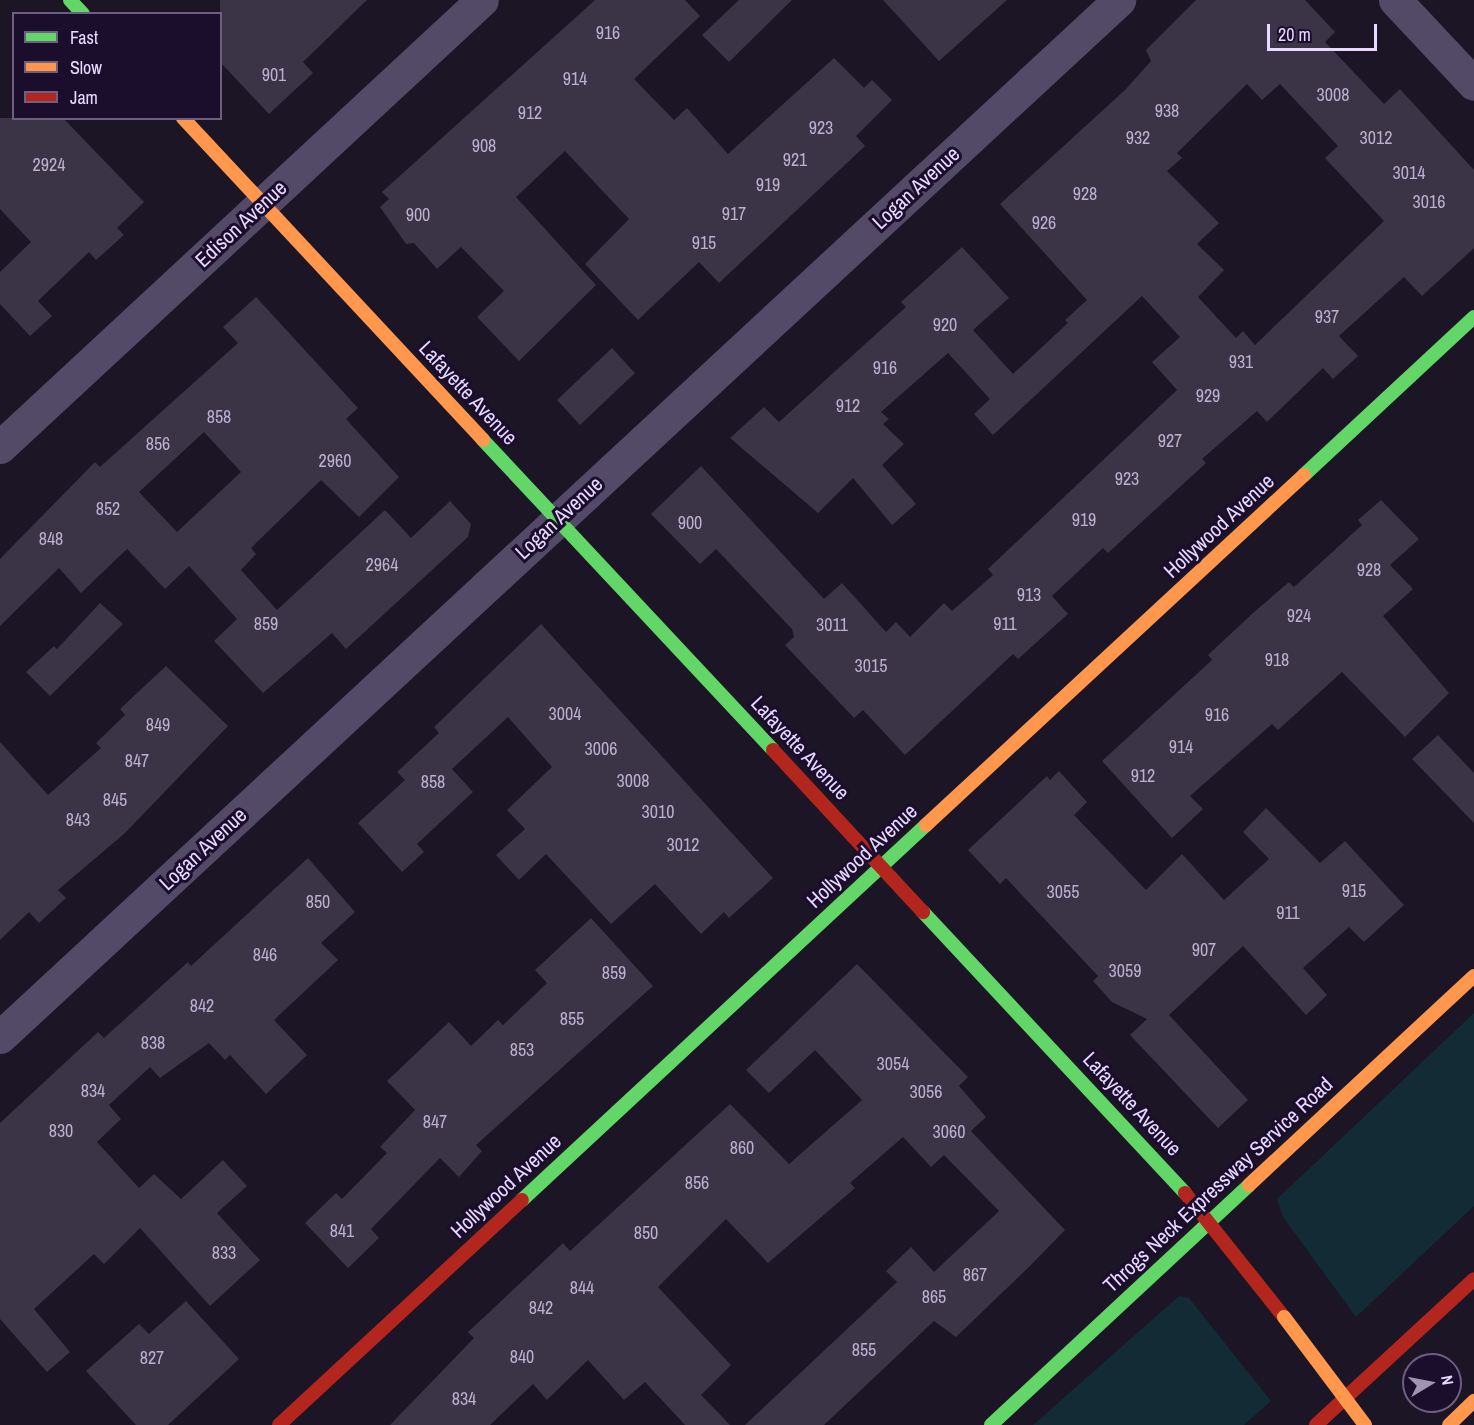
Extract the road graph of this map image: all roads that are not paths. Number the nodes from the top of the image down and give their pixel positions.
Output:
1 (70, 0) edge
2 (482, 0) edge
3 (1119, 0) edge
4 (1395, 0) edge
5 (81, 12) edge
6 (1474, 84) edge
7 (185, 120) edge
8 (264, 203) junction
9 (1474, 317) edge
10 (0, 447) edge
11 (557, 520) junction
12 (882, 867) junction
13 (1474, 976) edge
14 (0, 1037) edge
15 (1210, 1221) junction
16 (1474, 1279) edge
17 (1474, 1401) edge
18 (279, 1425) edge
19 (991, 1425) edge
20 (1316, 1425) edge
21 (1365, 1425) edge
22 (1449, 1425) edge

1 - 5 main road
2 - 8 street, Edison Avenue
3 - 11 street, Logan Avenue
4 - 6 street
7 - 8 main road, Lafayette Avenue
8 - 10 street, Edison Avenue
8 - 11 main road, Lafayette Avenue
9 - 12 main road, Hollywood Avenue
11 - 12 main road, Lafayette Avenue
11 - 14 street, Logan Avenue
12 - 15 main road, Lafayette Avenue
12 - 18 main road, Hollywood Avenue
13 - 15 main road, Throgs Neck Expressway Service Road
15 - 19 main road, Throgs Neck Expressway Service Road
15 - 21 main road, Lafayette Avenue, bridge
16 - 20 main road
17 - 22 main road

